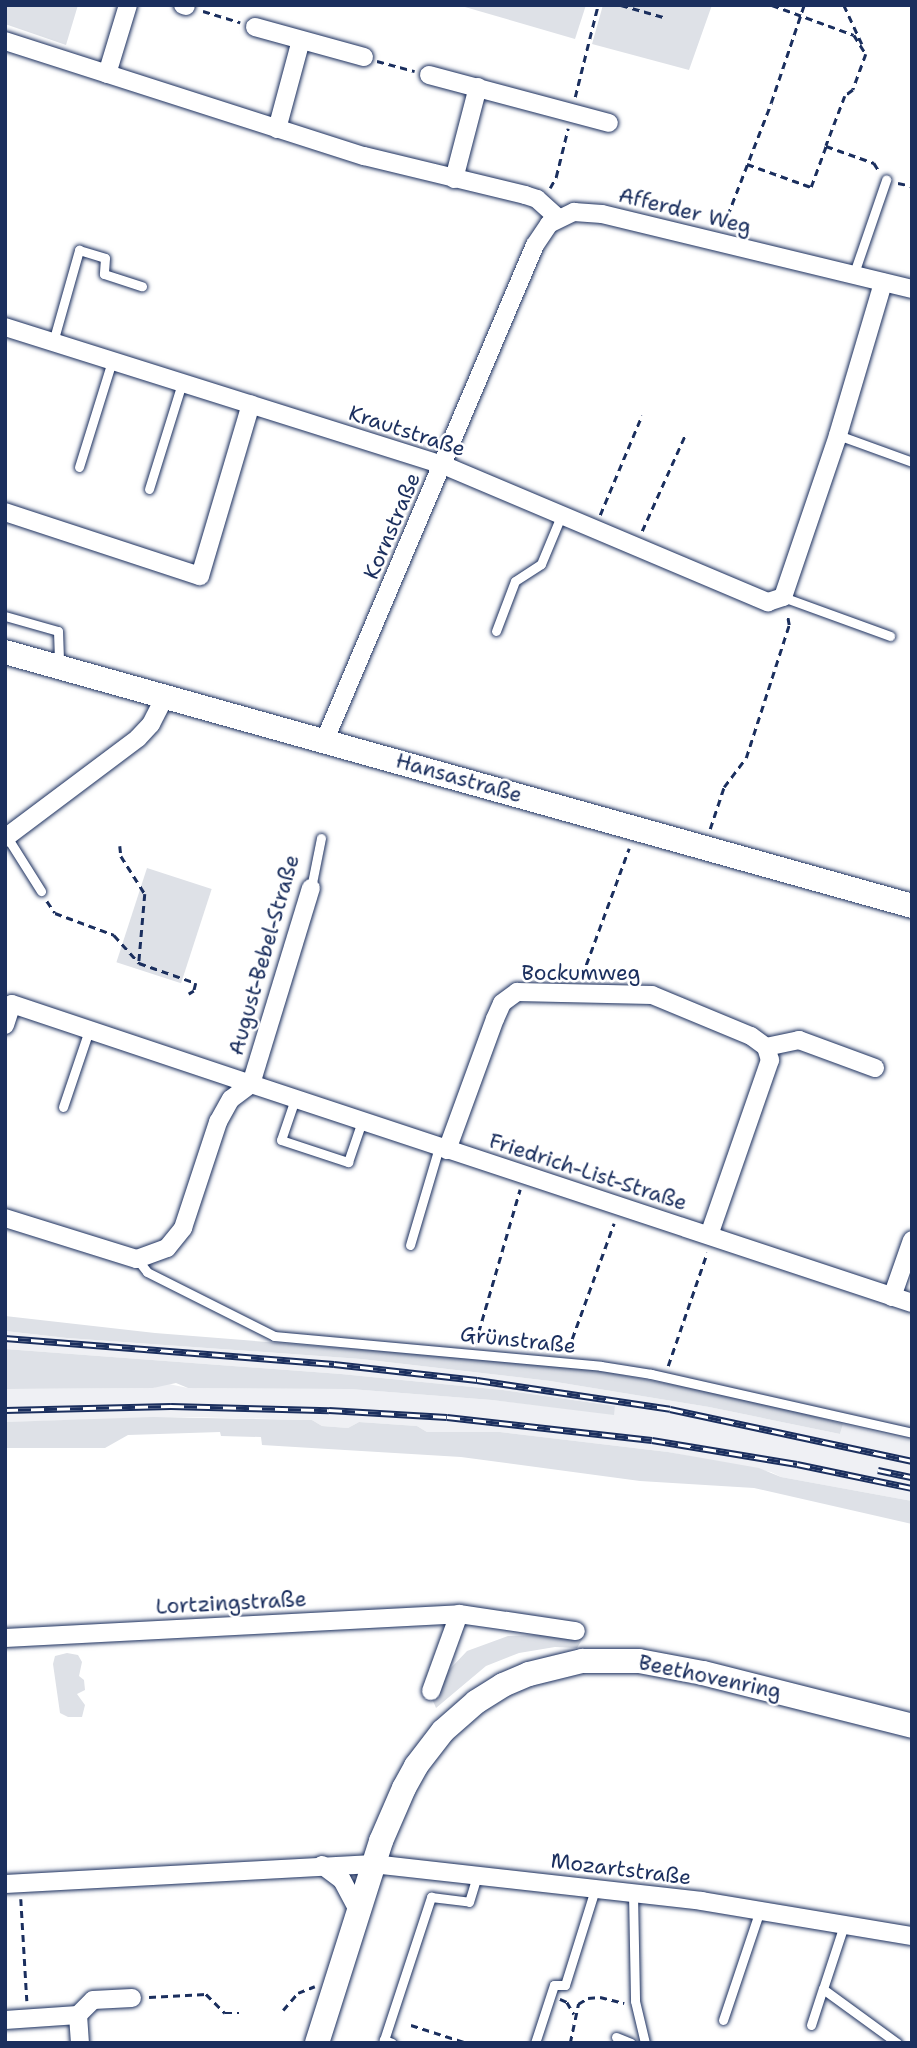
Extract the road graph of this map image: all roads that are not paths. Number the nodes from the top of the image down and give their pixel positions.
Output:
1 (128, 5) edge
2 (255, 27) road end
3 (302, 40) junction
4 (5, 41) edge
5 (364, 57) road end
6 (107, 74) junction
7 (429, 75) road end
8 (478, 87) junction
9 (609, 123) dead end
10 (277, 129) junction
11 (454, 179) junction
12 (886, 180) road end
13 (558, 218) junction
14 (853, 276) junction
15 (883, 283) junction
16 (142, 286) dead end
17 (912, 289) edge
18 (5, 327) edge
19 (53, 342) junction
20 (112, 361) junction
21 (182, 383) junction
22 (251, 404) junction
23 (838, 435) junction
24 (912, 462) edge
25 (443, 465) junction
26 (79, 467) dead end
27 (149, 489) dead end
28 (5, 512) edge
29 (561, 516) junction
30 (783, 597) junction
31 (5, 616) edge
32 (496, 631) dead end
33 (890, 636) dead end
34 (5, 652) edge
35 (59, 667) junction
36 (164, 698) junction
37 (324, 742) junction
38 (6, 838) edge
39 (321, 838) dead end
40 (311, 888) joint
41 (41, 891) road end
42 (912, 906) edge
43 (5, 1026) edge
44 (89, 1030) junction
45 (766, 1046) junction
46 (875, 1068) dead end
47 (250, 1084) junction
48 (295, 1099) junction
49 (63, 1107) dead end
50 (362, 1121) junction
51 (443, 1149) junction
52 (5, 1218) edge
53 (711, 1236) junction
54 (912, 1240) edge
55 (410, 1245) dead end
56 (137, 1259) junction
57 (892, 1297) junction
58 (912, 1303) edge
59 (912, 1433) edge
60 (458, 1614) junction
61 (576, 1632) dead end
62 (5, 1638) edge
63 (430, 1691) dead end
64 (912, 1726) edge
65 (322, 1864) junction
66 (373, 1864) junction
67 (477, 1874) junction
68 (13, 1884) edge
69 (596, 1889) junction
70 (634, 1894) junction
71 (760, 1910) junction
72 (359, 1912) junction
73 (844, 1925) junction
74 (912, 1936) edge
75 (823, 1989) junction
76 (132, 1998) road end
77 (78, 2015) junction
78 (5, 2020) edge
79 (723, 2020) dead end
80 (811, 2025) dead end
81 (616, 2037) dead end
82 (80, 2043) edge
83 (317, 2043) edge
84 (392, 2043) edge
85 (535, 2043) edge
86 (631, 2043) edge
87 (645, 2043) edge
88 (897, 2043) edge

1 - 6 street
2 - 3 street
3 - 5 street
3 - 10 street
4 - 6 street
6 - 10 street
7 - 8 street
8 - 9 street
8 - 11 street
10 - 11 street
11 - 13 street
12 - 14 lane
13 - 14 street, Afferder Weg
13 - 25 street, Kornstraße
14 - 15 street, Afferder Weg
15 - 17 street, Afferder Weg
15 - 23 street
16 - 19 lane
18 - 19 street, Krautstraße
19 - 20 street, Krautstraße
20 - 21 street, Krautstraße
20 - 26 lane
21 - 22 street, Krautstraße
21 - 27 lane
22 - 25 street, Krautstraße
22 - 28 street
23 - 24 lane
23 - 30 street
25 - 29 street, Krautstraße
25 - 37 street, Kornstraße
29 - 30 street, Krautstraße
29 - 32 lane
30 - 33 lane
31 - 35 lane
34 - 35 main road, Hansastraße
35 - 36 main road, Hansastraße
36 - 37 main road, Hansastraße
36 - 38 street
37 - 42 main road, Hansastraße
38 - 41 lane
39 - 40 lane, August-Bebel-Straße
40 - 47 street, August-Bebel-Straße
43 - 44 street, Friedrich-List-Straße
44 - 47 street, Friedrich-List-Straße
44 - 49 lane
45 - 46 street
45 - 51 street, Bockumweg
45 - 53 street
47 - 48 street, Friedrich-List-Straße
47 - 56 street
48 - 50 street, Friedrich-List-Straße
48 - 50 lane
50 - 51 street, Friedrich-List-Straße
51 - 53 street, Friedrich-List-Straße
51 - 55 lane
52 - 56 street
53 - 57 street, Friedrich-List-Straße
54 - 57 street
56 - 59 lane, Grünstraße
57 - 58 street, Friedrich-List-Straße
60 - 61 street, Lortzingstraße
60 - 62 street, Lortzingstraße
60 - 63 street
64 - 66 main road, Beethovenring
65 - 66 street, Mozartstraße
65 - 68 street, Mozartstraße
65 - 72 street
66 - 67 street, Mozartstraße
66 - 72 main road, Beethovenring
67 - 69 street, Mozartstraße
67 - 84 lane
69 - 70 street, Mozartstraße
69 - 85 lane
70 - 71 street, Mozartstraße
70 - 87 lane
71 - 73 street, Mozartstraße
71 - 79 lane
72 - 83 main road, Beethovenring
73 - 74 street, Mozartstraße
73 - 75 lane
75 - 80 lane
75 - 88 lane
76 - 77 street
77 - 78 street
77 - 82 street
81 - 86 lane

